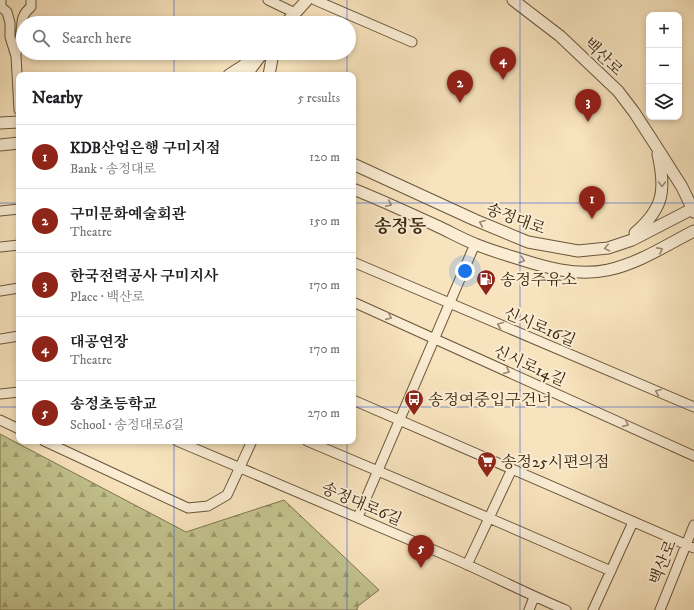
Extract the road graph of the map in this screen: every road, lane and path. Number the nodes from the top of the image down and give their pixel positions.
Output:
1 (1, 0) edge
2 (31, 0) edge
3 (268, 0) edge
4 (307, 0) edge
5 (315, 0) edge
6 (513, 0) edge
7 (295, 13) junction
8 (24, 16) edge
9 (292, 16) edge
10 (352, 16) edge
11 (356, 18) edge
12 (412, 42) dead end
13 (16, 56) edge
14 (16, 60) edge
15 (249, 60) edge
16 (258, 60) edge
17 (272, 60) edge
18 (17, 72) edge
19 (234, 72) edge
20 (248, 72) edge
21 (270, 72) edge
22 (16, 122) edge
23 (0, 124) edge
24 (16, 143) edge
25 (0, 145) edge
26 (656, 146) junction
27 (356, 164) edge
28 (356, 190) edge
29 (16, 209) edge
30 (694, 209) edge
31 (0, 211) edge
32 (694, 231) edge
33 (624, 243) junction
34 (475, 244) junction
35 (16, 245) edge
36 (0, 247) edge
37 (356, 263) edge
38 (16, 288) edge
39 (0, 291) edge
40 (356, 303) edge
41 (450, 303) junction
42 (16, 336) edge
43 (435, 338) junction
44 (0, 339) edge
45 (16, 392) edge
46 (0, 394) edge
47 (356, 401) edge
48 (694, 407) edge
49 (0, 420) edge
50 (399, 421) junction
51 (16, 428) edge
52 (50, 444) edge
53 (184, 444) edge
54 (251, 444) edge
55 (314, 444) edge
56 (694, 456) edge
57 (240, 468) junction
58 (512, 469) junction
59 (378, 470) junction
60 (358, 517) junction
61 (489, 518) junction
62 (633, 522) junction
63 (694, 525) edge
64 (690, 546) edge
65 (467, 565) junction
66 (611, 571) junction
67 (534, 597) junction
68 (529, 610) edge
69 (566, 610) edge
70 (593, 610) edge
71 (660, 610) edge

1 - 13 street
2 - 8 street
3 - 7 street
4 - 7 street
5 - 10 street
6 - 26 street, 백산로
7 - 9 street
11 - 12 street
14 - 18 street
15 - 19 street
16 - 20 street
17 - 21 street
22 - 23 street
24 - 25 street
26 - 30 street, 백산로
26 -> 33 street
33 -> 27 street, 송정대로
28 -> 34 street
29 - 31 street
30 - 33 street, 송정대로
34 -> 32 street
34 - 41 street
35 - 36 street
37 - 41 street, 신시로16길
38 - 39 street
40 -> 43 street, 신시로14길
41 - 43 street
48 -> 41 street, 신시로16길
42 - 44 street
43 - 50 street
43 -> 56 street, 신시로14길
45 - 46 street
47 - 50 street
49 - 51 street
50 - 58 street
50 - 59 street
52 - 57 street
53 - 57 street, 송정대로6길
54 - 57 street
55 - 59 street
57 - 60 street, 송정대로6길
58 - 61 street
58 - 62 street
59 - 60 street
59 - 61 street
60 - 65 street, 송정대로6길
61 - 65 street
61 - 66 street
62 - 64 street
62 - 66 street
63 - 64 street, 백산로
64 - 71 street, 백산로
65 - 67 street, 송정대로6길
66 - 70 street
67 - 68 street
67 - 69 street, 송정대로6길

